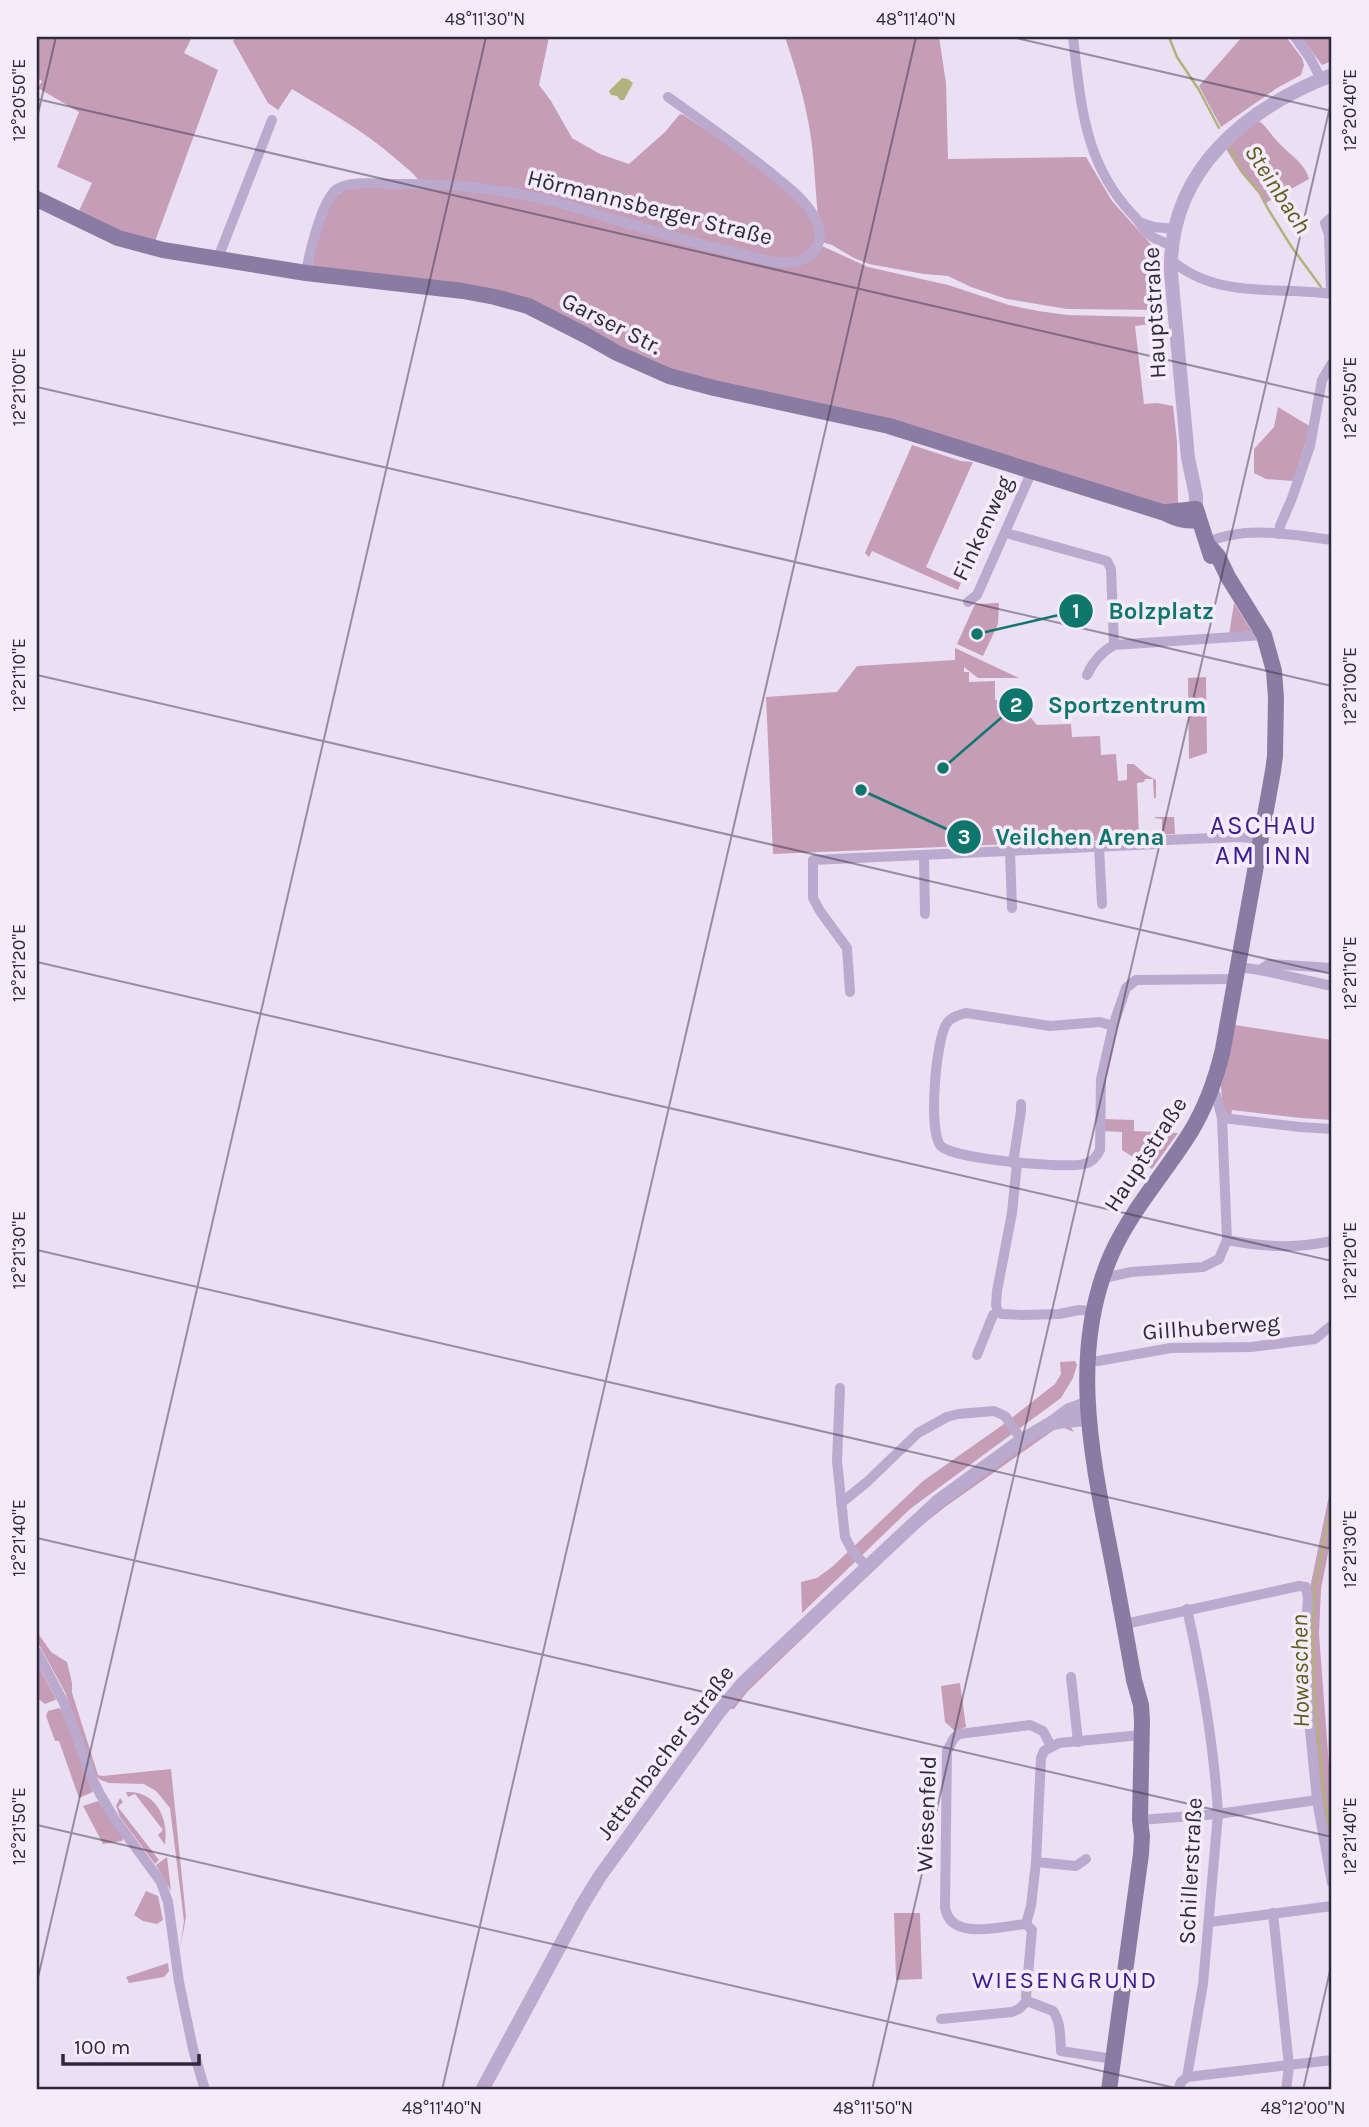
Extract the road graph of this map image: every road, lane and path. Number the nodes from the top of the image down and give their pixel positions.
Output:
1 (1295, 37) edge
2 (1077, 38) edge
3 (1327, 77) edge
4 (668, 97) dead end
5 (272, 120) dead end
6 (37, 199) edge
7 (1332, 217) edge
8 (1139, 222) junction
9 (1174, 229) junction
10 (1171, 252) junction
11 (218, 258) junction
12 (306, 273) junction
13 (1199, 279) junction
14 (1172, 286) junction
15 (1331, 294) edge
16 (1332, 363) edge
17 (1032, 471) junction
18 (1197, 512) junction
19 (1006, 533) junction
20 (1279, 534) junction
21 (1332, 540) edge
22 (1209, 545) junction
23 (968, 602) dead end
24 (1264, 635) junction
25 (1114, 645) junction
26 (1087, 675) dead end
27 (1261, 839) junction
28 (1100, 847) junction
29 (1010, 851) junction
30 (924, 855) junction
31 (1102, 904) dead end
32 (1012, 908) dead end
33 (925, 914) dead end
34 (1332, 968) edge
35 (1261, 970) junction
36 (1237, 973) junction
37 (1332, 986) edge
38 (850, 992) dead end
39 (1113, 1026) junction
40 (1211, 1091) junction
41 (1021, 1104) dead end
42 (1222, 1118) junction
43 (1332, 1129) edge
44 (1015, 1163) junction
45 (1227, 1240) junction
46 (1332, 1241) edge
47 (1103, 1276) junction
48 (1093, 1311) junction
49 (998, 1312) junction
50 (1332, 1325) edge
51 (977, 1355) dead end
52 (1087, 1361) junction
53 (840, 1388) dead end
54 (1088, 1412) junction
55 (1023, 1440) junction
56 (841, 1503) junction
57 (867, 1567) junction
58 (1187, 1609) junction
59 (1125, 1624) junction
60 (37, 1652) edge
61 (1072, 1677) dead end
62 (1141, 1735) junction
63 (1078, 1742) junction
64 (1051, 1746) junction
65 (1317, 1800) junction
66 (1218, 1814) junction
67 (1140, 1820) junction
68 (1086, 1859) dead end
69 (1036, 1862) junction
70 (1332, 1883) edge
71 (1332, 1906) edge
72 (1273, 1913) junction
73 (1210, 1922) junction
74 (1026, 1924) junction
75 (1027, 2001) junction
76 (942, 2019) dead end
77 (1113, 2059) junction
78 (1332, 2060) edge
79 (1289, 2066) junction
80 (1187, 2077) junction
81 (205, 2090) edge
82 (482, 2090) edge
83 (1109, 2090) edge
84 (1178, 2090) edge
85 (1286, 2090) edge

1 - 3 street
2 - 8 street
3 - 9 street, Hauptstraße
4 - 12 street, Hörmannsberger Straße
5 - 11 street
6 - 11 main road, Garser Str.
7 - 15 street
8 - 9 street
8 - 10 street
9 - 10 street, Hauptstraße
10 - 13 street
10 - 14 street, Hauptstraße
11 - 12 main road, Garser Str.
12 - 17 main road, Garser Str.
13 - 14 street
13 - 15 street
14 - 18 street, Hauptstraße
16 - 20 street
17 - 18 main road, Garser Str.
17 - 19 street, Finkenweg
18 - 22 main road, Hauptstraße
19 - 23 street, Finkenweg
19 - 25 street
20 - 21 street
20 - 22 street
22 - 24 main road, Hauptstraße
24 - 25 street
24 - 27 main road, Hauptstraße
25 - 26 street
27 - 28 street
27 - 36 main road, Hauptstraße
28 - 29 street
28 - 31 street
29 - 30 street
29 - 32 street
30 - 33 street
30 - 38 street
34 - 35 street
35 - 36 street
35 - 37 street
36 - 39 street
36 - 40 main road, Hauptstraße
39 - 44 street
39 - 44 street
40 - 42 street
40 - 47 main road, Hauptstraße
41 - 44 street
42 - 43 street
42 - 45 street
44 - 49 street
45 - 46 street
45 - 47 street
47 - 48 main road, Hauptstraße
48 - 49 street
48 - 52 main road, Hauptstraße
49 - 51 street
50 - 52 street, Gillhuberweg
52 - 54 main road, Hauptstraße
53 - 56 street
54 - 55 street, Jettenbacher Straße
54 - 59 main road, Hauptstraße
55 - 56 street
55 - 57 street, Jettenbacher Straße
56 - 57 street
57 - 82 street, Jettenbacher Straße
58 - 59 street
58 - 65 street
58 - 66 street, Schillerstraße
59 - 62 main road, Hauptstraße
60 - 81 street
61 - 63 street
62 - 63 street
62 - 67 main road, Hauptstraße
63 - 64 street
64 - 69 street
64 - 74 street, Wiesenfeld
65 - 66 street
65 - 70 street
66 - 67 street
66 - 73 street, Schillerstraße
67 - 77 main road, Hauptstraße
68 - 69 street
69 - 74 street
71 - 72 street
72 - 73 street
72 - 79 street
73 - 80 street, Schillerstraße
74 - 75 street
75 - 76 street
75 - 77 street
77 - 83 main road, Hauptstraße
78 - 79 street
79 - 80 street
79 - 85 street
80 - 84 street, Schillerstraße

